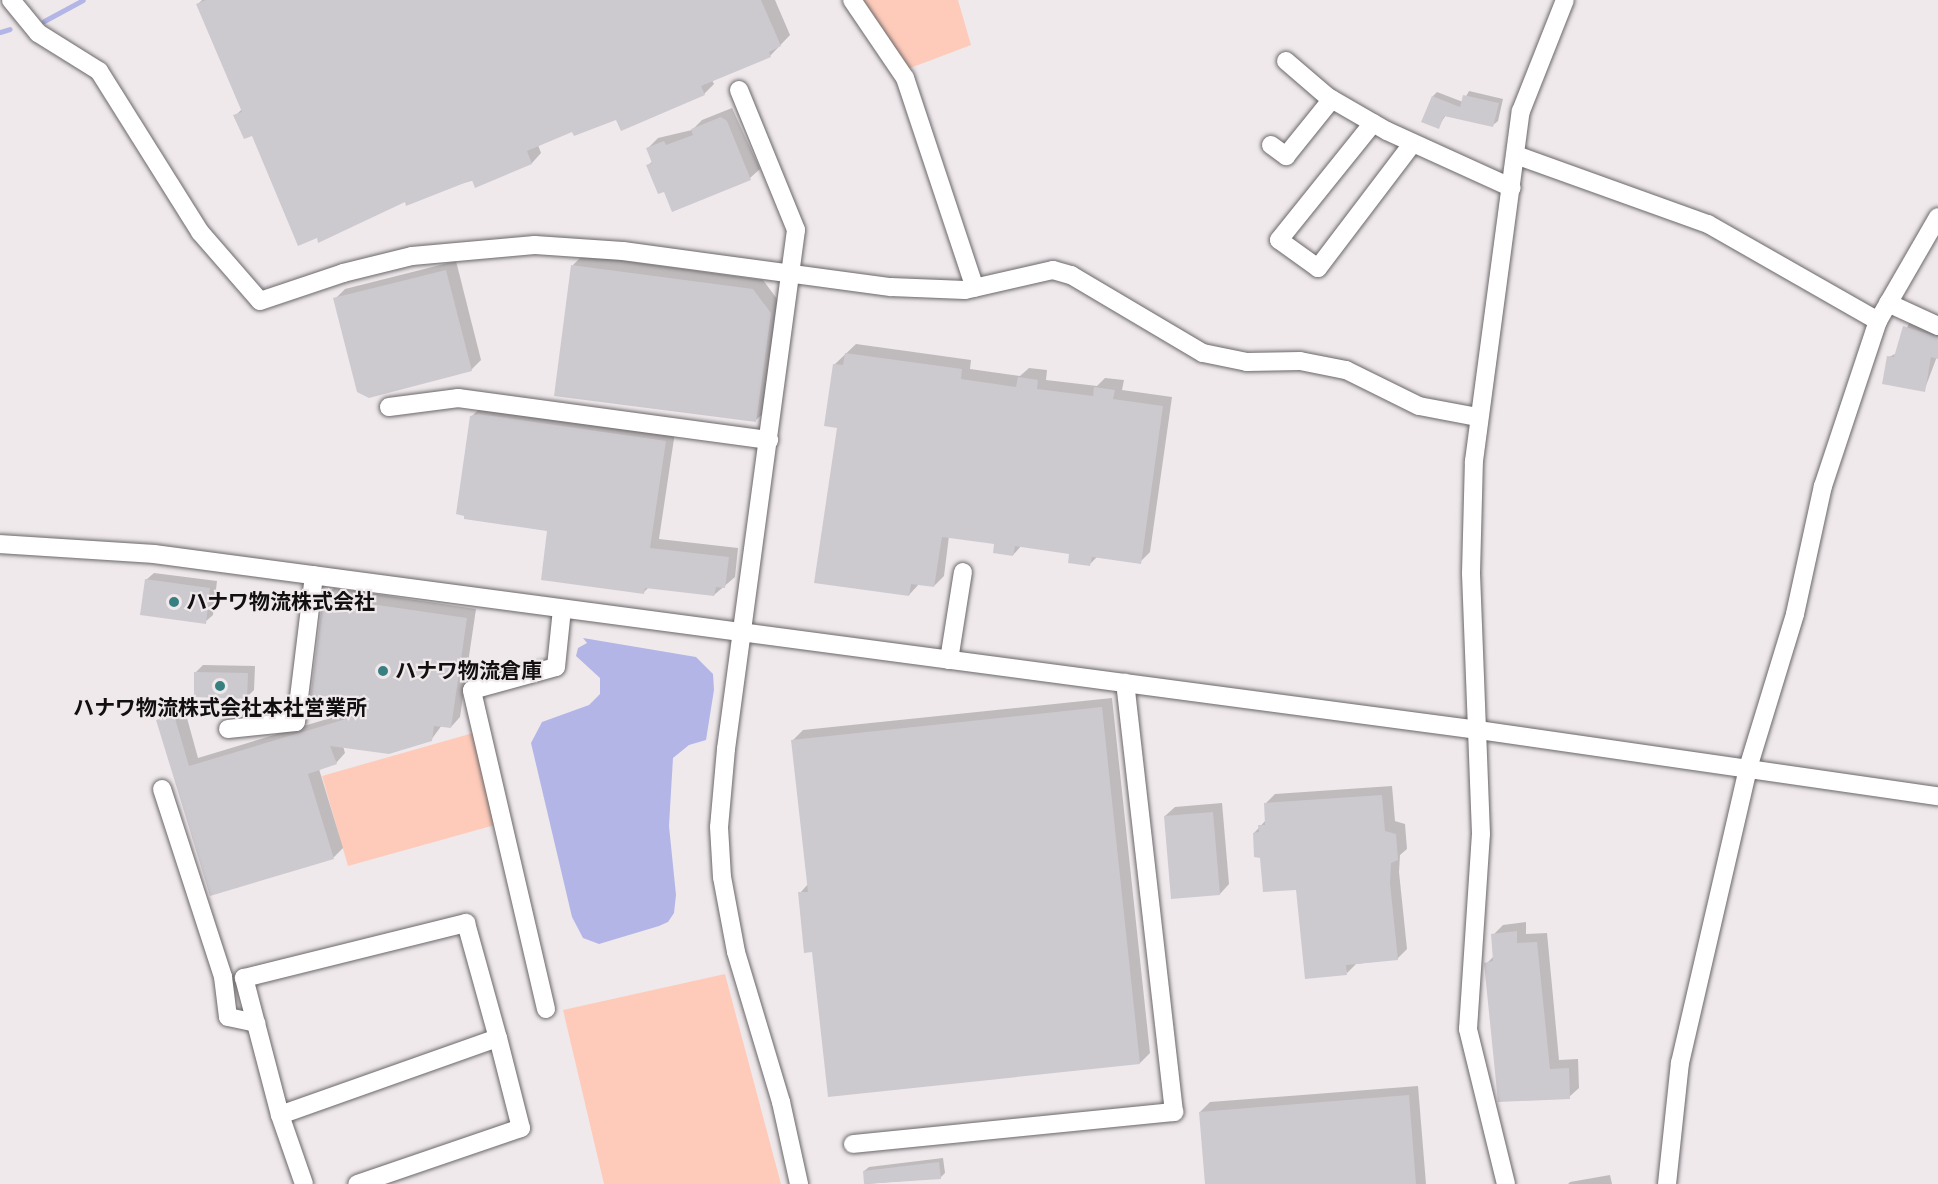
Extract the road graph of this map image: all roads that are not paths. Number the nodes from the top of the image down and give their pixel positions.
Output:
1 (11, 0) edge
2 (852, 0) edge
3 (1565, 0) edge
4 (1286, 61) dead end
5 (739, 90) dead end
6 (1332, 99) junction
7 (1373, 123) junction
8 (1412, 144) junction
9 (1271, 145) dead end
10 (1516, 155) junction
11 (1512, 188) junction
12 (1938, 216) edge
13 (791, 276) junction
14 (975, 288) junction
15 (1888, 303) junction
16 (1878, 321) junction
17 (1938, 326) edge
18 (389, 407) dead end
19 (1478, 417) junction
20 (769, 440) junction
21 (0, 544) edge
22 (963, 572) dead end
23 (314, 575) junction
24 (562, 609) junction
25 (742, 633) junction
26 (949, 660) junction
27 (1125, 683) junction
28 (228, 729) dead end
29 (1478, 730) junction
30 (1748, 768) junction
31 (162, 789) dead end
32 (1938, 796) edge
33 (546, 1009) dead end
34 (256, 1023) junction
35 (498, 1038) junction
36 (280, 1115) junction
37 (853, 1144) dead end
38 (304, 1184) edge
39 (357, 1184) edge
40 (799, 1184) edge
41 (1506, 1184) edge
42 (1667, 1184) edge

1 - 13 street
2 - 14 street
3 - 10 street
4 - 6 street
5 - 13 street
6 - 7 street
6 - 9 street
7 - 8 street
7 - 8 street
8 - 11 street
10 - 11 street
10 - 16 street
11 - 19 street
12 - 15 street
13 - 14 street
13 - 20 street
14 - 19 street
15 - 16 street
15 - 17 street
16 - 30 street
18 - 20 street
19 - 29 street
20 - 25 street
21 - 23 street
22 - 26 street
23 - 24 street
23 - 28 street
24 - 25 street
24 - 33 street
25 - 26 street
25 - 40 street
26 - 27 street
27 - 29 street
27 - 37 street
29 - 30 street
29 - 41 street
30 - 32 street
30 - 42 street
31 - 34 street
34 - 35 street
34 - 36 street
35 - 36 street
35 - 39 street
36 - 38 street

